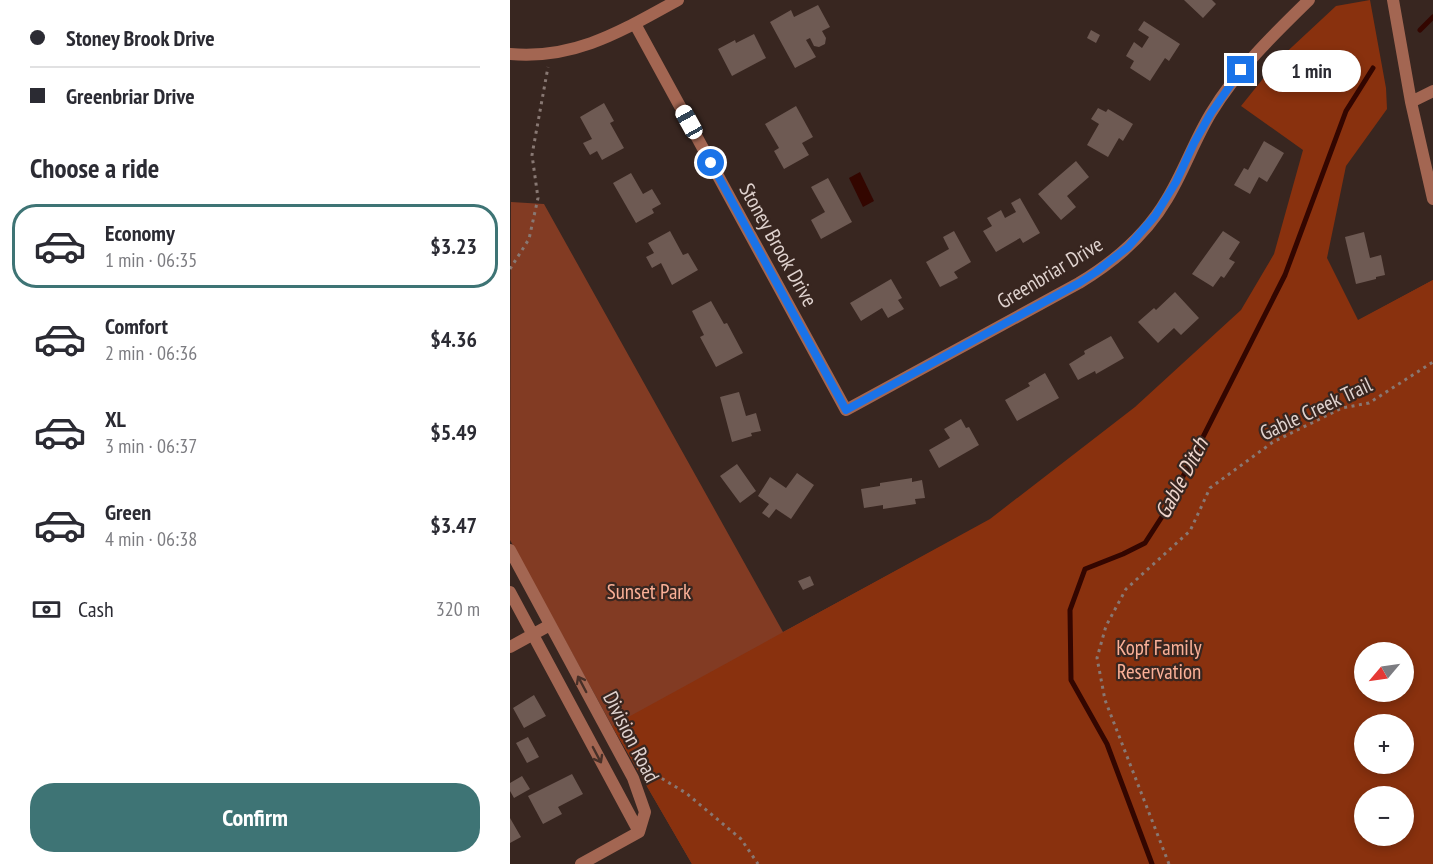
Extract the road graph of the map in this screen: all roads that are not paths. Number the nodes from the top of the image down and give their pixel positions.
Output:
1 (678, 0) edge
2 (1309, 0) edge
3 (1393, 0) edge
4 (635, 24) junction
5 (510, 54) edge
6 (1433, 91) edge
7 (1411, 102) junction
8 (1433, 199) edge
9 (846, 410) joint
10 (510, 550) edge
11 (510, 592) edge
12 (550, 625) junction
13 (532, 635) junction
14 (510, 647) edge
15 (639, 832) junction
16 (581, 864) edge

1 - 4 street
2 - 9 street, Greenbriar Drive
3 - 7 street
4 - 5 street
4 - 9 street, Stoney Brook Drive
6 - 7 street
7 - 8 street
10 - 12 street, Division Road
11 - 13 street, Division Road
12 - 13 street
15 -> 12 street, Division Road
13 - 14 street
13 -> 15 street, Division Road
15 - 16 street

